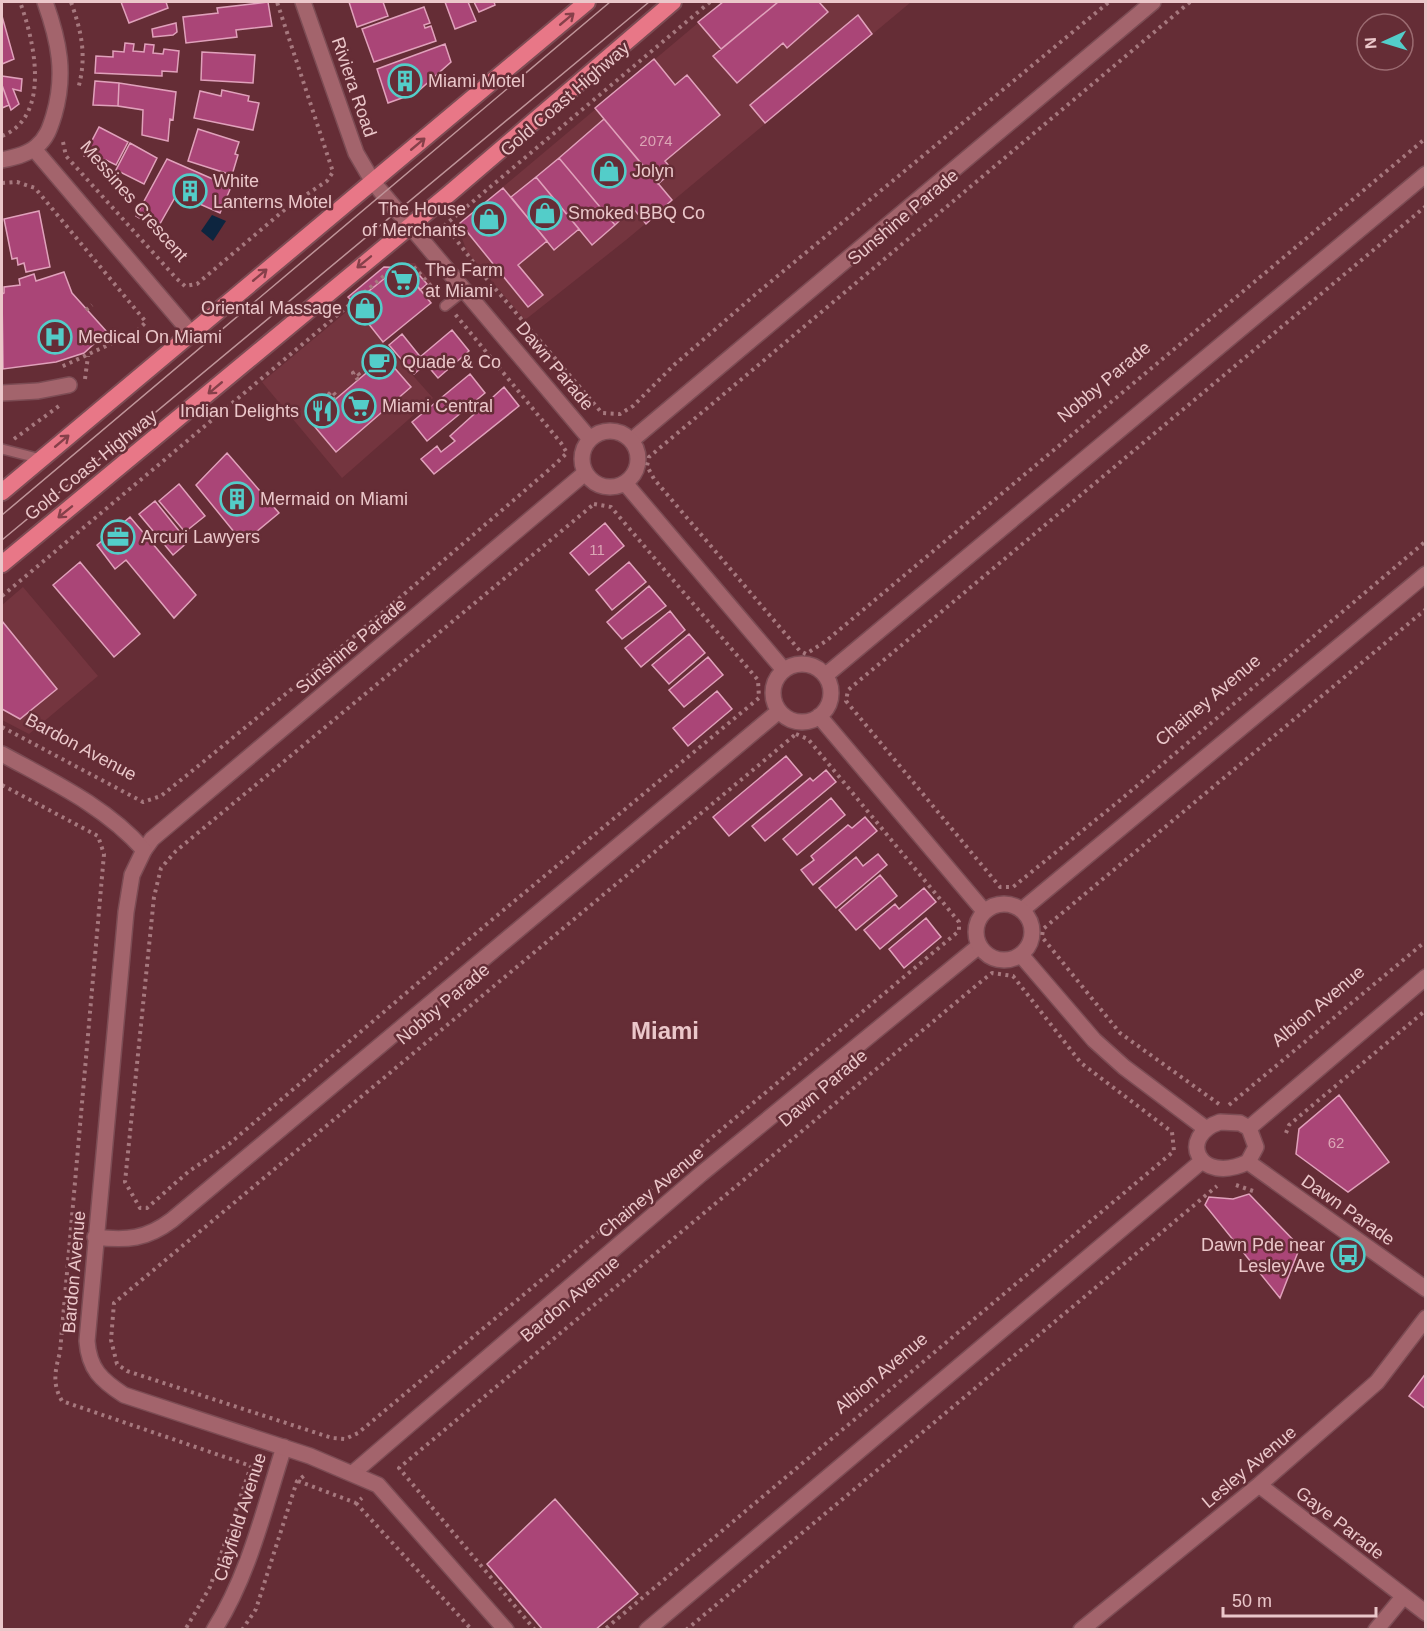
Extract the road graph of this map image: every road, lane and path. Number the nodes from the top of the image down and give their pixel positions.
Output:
1 (20, 2) edge
2 (45, 2) edge
3 (71, 2) edge
4 (277, 2) edge
5 (303, 2) edge
6 (587, 2) edge
7 (673, 2) edge
8 (710, 2) edge
9 (1109, 2) edge
10 (1153, 2) edge
11 (1190, 2) edge
12 (77, 92) dead end
13 (66, 133) dead end
14 (2, 136) edge
15 (1425, 138) edge
16 (34, 149) junction
17 (2, 160) edge
18 (1425, 174) edge
19 (373, 182) junction
20 (2, 183) edge
21 (1425, 206) edge
22 (410, 225) junction
23 (445, 225) joint
24 (465, 290) junction
25 (92, 305) dead end
26 (446, 306) junction
27 (86, 310) dead end
28 (191, 333) junction
29 (50, 370) dead end
30 (69, 385) dead end
31 (2, 393) edge
32 (611, 414) joint
33 (590, 439) junction
34 (632, 440) junction
35 (2, 449) edge
36 (41, 459) junction
37 (585, 473) junction
38 (625, 483) junction
39 (2, 492) edge
40 (1425, 541) edge
41 (2, 564) edge
42 (1425, 574) edge
43 (2, 596) edge
44 (1425, 609) edge
45 (806, 654) joint
46 (784, 670) junction
47 (826, 675) junction
48 (779, 711) junction
49 (819, 716) junction
50 (2, 727) edge
51 (2, 754) edge
52 (143, 802) joint
53 (144, 850) junction
54 (1022, 910) junction
55 (984, 911) junction
56 (1425, 941) edge
57 (979, 946) junction
58 (1021, 955) junction
59 (992, 973) dead end
60 (1425, 977) edge
61 (1425, 1010) edge
62 (1205, 1128) junction
63 (1250, 1128) junction
64 (1286, 1133) dead end
65 (1173, 1142) dead end
66 (1202, 1161) junction
67 (1248, 1162) junction
68 (1226, 1184) dead end
69 (1233, 1185) dead end
70 (1253, 1191) dead end
71 (140, 1208) joint
72 (679, 1233) joint
73 (96, 1237) junction
74 (1425, 1289) edge
75 (1425, 1318) edge
76 (364, 1429) joint
77 (284, 1447) junction
78 (208, 1451) dead end
79 (353, 1473) junction
80 (304, 1474) dead end
81 (297, 1481) junction
82 (1259, 1485) junction
83 (362, 1498) dead end
84 (356, 1503) junction
85 (1403, 1597) junction
86 (1425, 1613) edge
87 (185, 1629) edge
88 (214, 1629) edge
89 (242, 1629) edge
90 (472, 1629) edge
91 (506, 1629) edge
92 (536, 1629) edge
93 (604, 1629) edge
94 (647, 1629) edge
95 (686, 1629) edge
96 (1081, 1629) edge
97 (1376, 1629) edge

1 - 14 path
2 - 16 street
3 - 12 path
4 - 13 path, Messines Crescent
5 - 19 street, Riviera Road
19 -> 6 highway, Gold Coast Highway
7 - 22 highway, Gold Coast Highway
8 - 23 path, Gold Coast Highway
9 - 32 path, Sunshine Parade
10 - 34 street, Sunshine Parade
11 - 45 path, Sunshine Parade
15 - 45 path, Nobby Parade
16 - 17 street
16 - 28 street
18 - 47 street
19 - 22 street, Dawn Parade
28 -> 19 highway, Gold Coast Highway
20 - 29 path
21 - 40 path, Chainey Avenue
22 - 24 street, Dawn Parade
22 -> 41 highway, Gold Coast Highway
23 - 32 path, Dawn Parade
24 - 26 lane
24 - 33 street, Dawn Parade
25 - 27 path
26 - 43 path
26 - 52 path, Sunshine Parade
36 -> 28 highway, Gold Coast Highway
30 - 31 street
33 - 34 street
33 - 37 street
34 - 38 street
35 - 36 lane
36 - 39 highway, Gold Coast Highway
37 - 38 street
37 - 53 street, Sunshine Parade
38 - 46 street
42 - 54 street
44 - 56 path, Albion Avenue
46 - 47 street
46 - 48 street
47 - 49 street
48 - 49 street
48 - 73 street, Nobby Parade
49 - 55 street
50 - 52 path, Bardon Avenue
51 - 53 street
53 - 73 street, Bardon Avenue
54 - 55 street
54 - 58 street
55 - 57 street
57 - 58 street
57 - 79 street, Chainey Avenue
58 - 62 street
59 - 72 path, Dawn Parade
60 - 63 street
61 - 64 path
62 - 63 street
62 - 66 street
63 - 67 street
65 - 93 path, Albion Avenue
66 - 67 street
66 - 94 street
67 - 74 street, Dawn Parade
68 - 95 path
69 - 70 path
71 - 71 path, Nobby Parade
72 - 92 path, Bardon Avenue
73 - 77 street, Bardon Avenue
75 - 82 street, Lesley Avenue
76 - 76 path, Nobby Parade
77 - 79 street, Bardon Avenue
77 - 88 street, Clayfield Avenue
78 - 87 path, Clayfield Avenue
79 - 91 street, Bardon Avenue
80 - 81 path
81 - 84 path
81 - 89 path
82 - 85 street, Gaye Parade
82 - 96 street, Lesley Avenue
83 - 84 path
84 - 90 path
85 - 86 street, Gaye Parade
85 - 97 street

